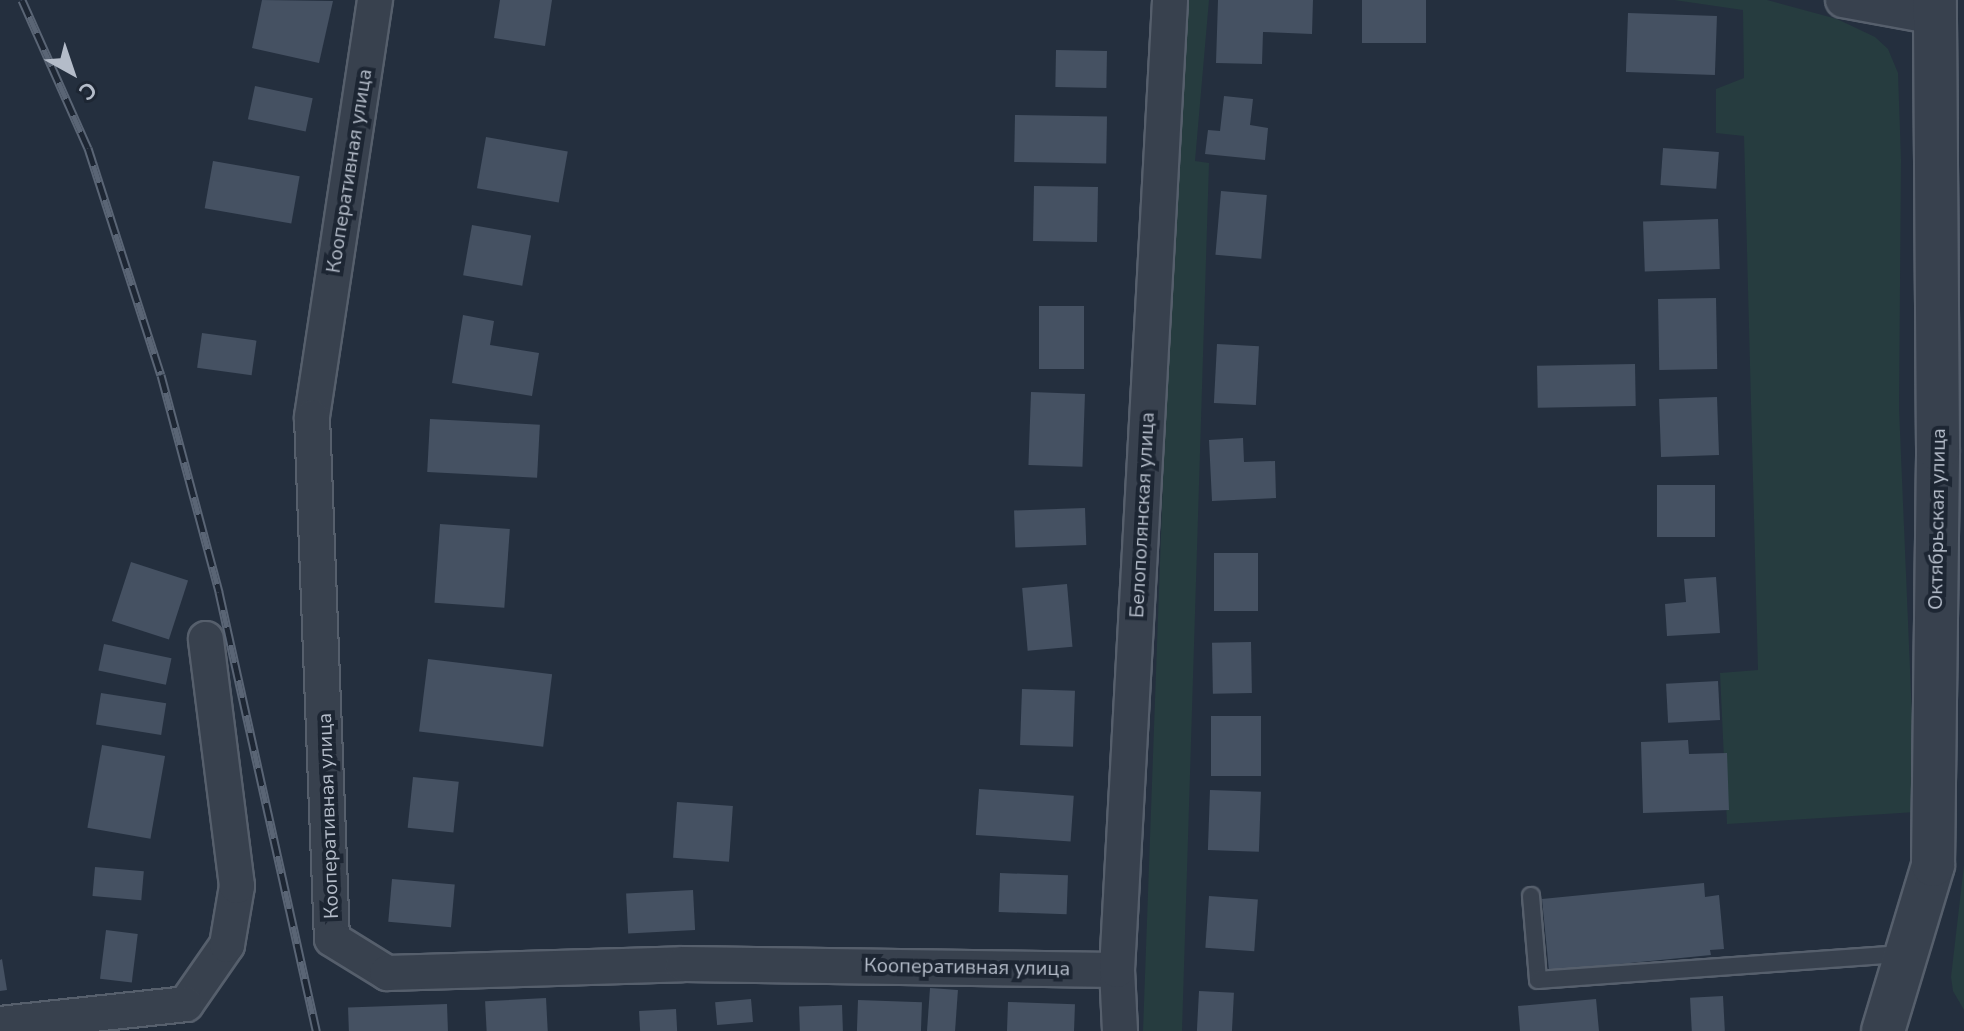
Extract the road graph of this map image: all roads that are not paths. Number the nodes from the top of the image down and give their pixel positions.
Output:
1 (375, 0) edge
2 (1170, 0) edge
3 (1843, 0) edge
4 (1936, 8) edge
5 (1951, 447) edge
6 (206, 639) dead end
7 (1531, 896) dead end
8 (1907, 954) junction
9 (1117, 970) junction
10 (186, 1018) edge
11 (0, 1024) edge
12 (1120, 1031) edge
13 (1883, 1031) edge

1 - 9 street, Кооперативная улица
2 - 9 street, Белополянская улица
3 - 4 street
4 - 5 street, Октябрьская улица
5 - 8 street, Октябрьская улица
6 - 10 street
7 - 8 lane
8 - 13 street, Октябрьская улица
9 - 12 street, Белополянская улица
10 - 11 street

